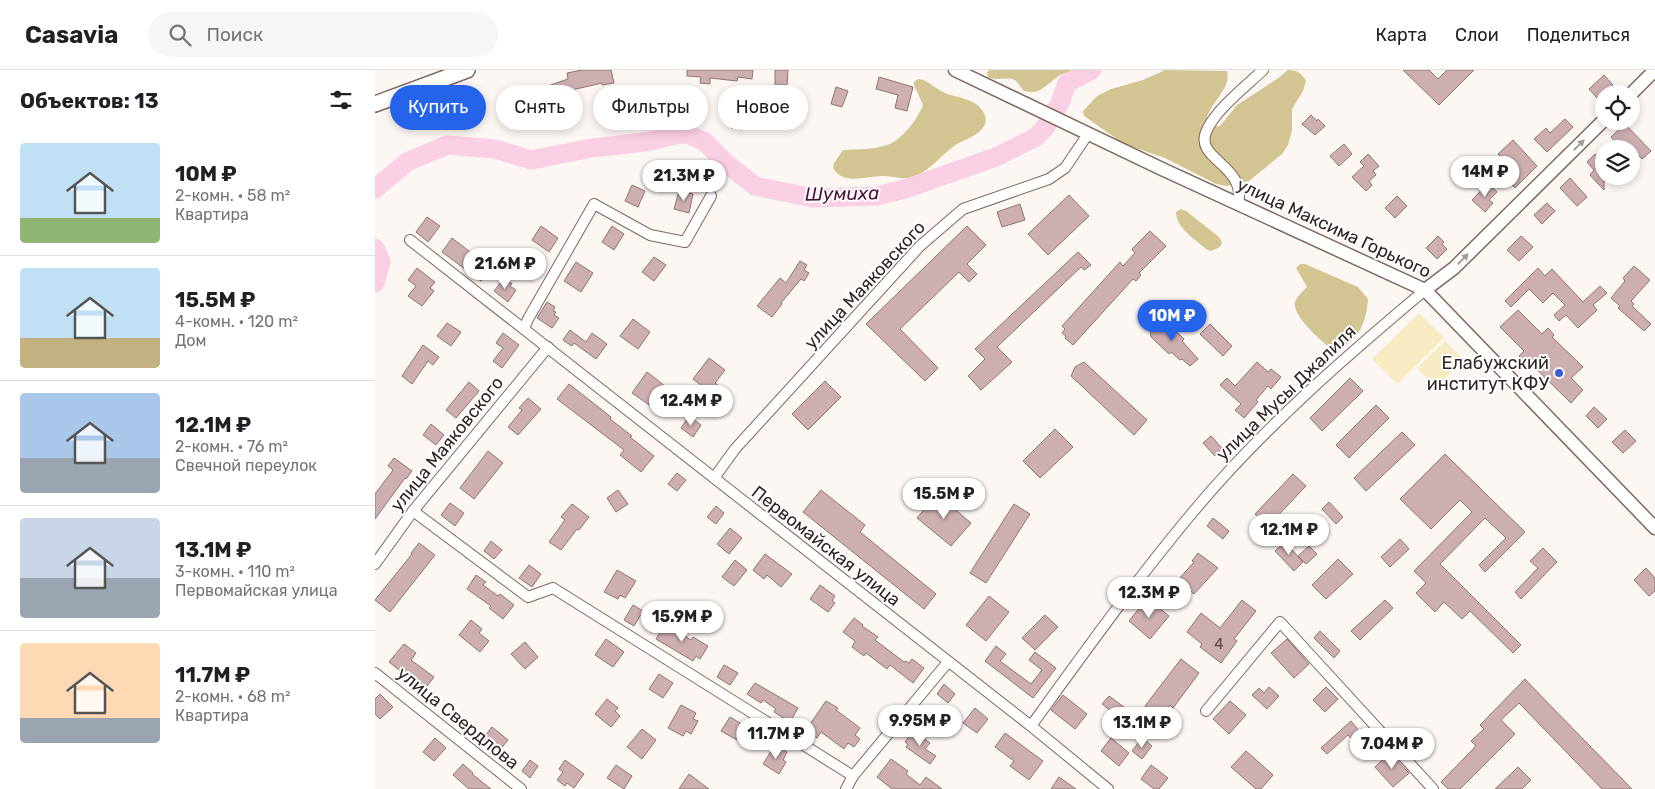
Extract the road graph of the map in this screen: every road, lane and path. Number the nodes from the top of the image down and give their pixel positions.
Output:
1 (467, 70) edge
2 (955, 70) edge
3 (1263, 70) edge
4 (1655, 70) edge
5 (1640, 85) edge
6 (375, 104) edge
7 (1595, 129) edge
8 (1088, 134) junction
9 (711, 196) dead end
10 (1238, 204) junction
11 (410, 240) dead end
12 (1425, 290) junction
13 (525, 329) junction
14 (547, 347) junction
15 (714, 478) junction
16 (413, 511) junction
17 (1655, 528) edge
18 (375, 564) edge
19 (948, 662) junction
20 (375, 673) edge
21 (1206, 711) dead end
22 (1031, 726) junction
23 (853, 776) junction
24 (521, 789) edge
25 (846, 789) edge
26 (1107, 789) edge
27 (1433, 789) edge

1 - 6 main road
2 - 8 street, улица Максима Горького
3 - 10 street
4 - 5 street
12 -> 7 street, улица Мусы Джалиля
8 - 10 street, улица Максима Горького
8 - 15 street, улица Маяковского
9 - 13 street
10 - 12 street, улица Максима Горького
11 - 13 street, Первомайская улица
12 - 17 street, улица Максима Горького
12 - 22 street, улица Мусы Джалиля
13 - 14 street, Первомайская улица
14 - 15 street, Первомайская улица
14 - 16 street, улица Маяковского
15 - 19 street, Первомайская улица
16 - 18 street, улица Маяковского
16 - 23 street
19 - 22 street, Первомайская улица
19 - 23 street
20 - 24 street, улица Свердлова
21 - 27 street
22 - 26 street, Первомайская улица
23 - 25 street

